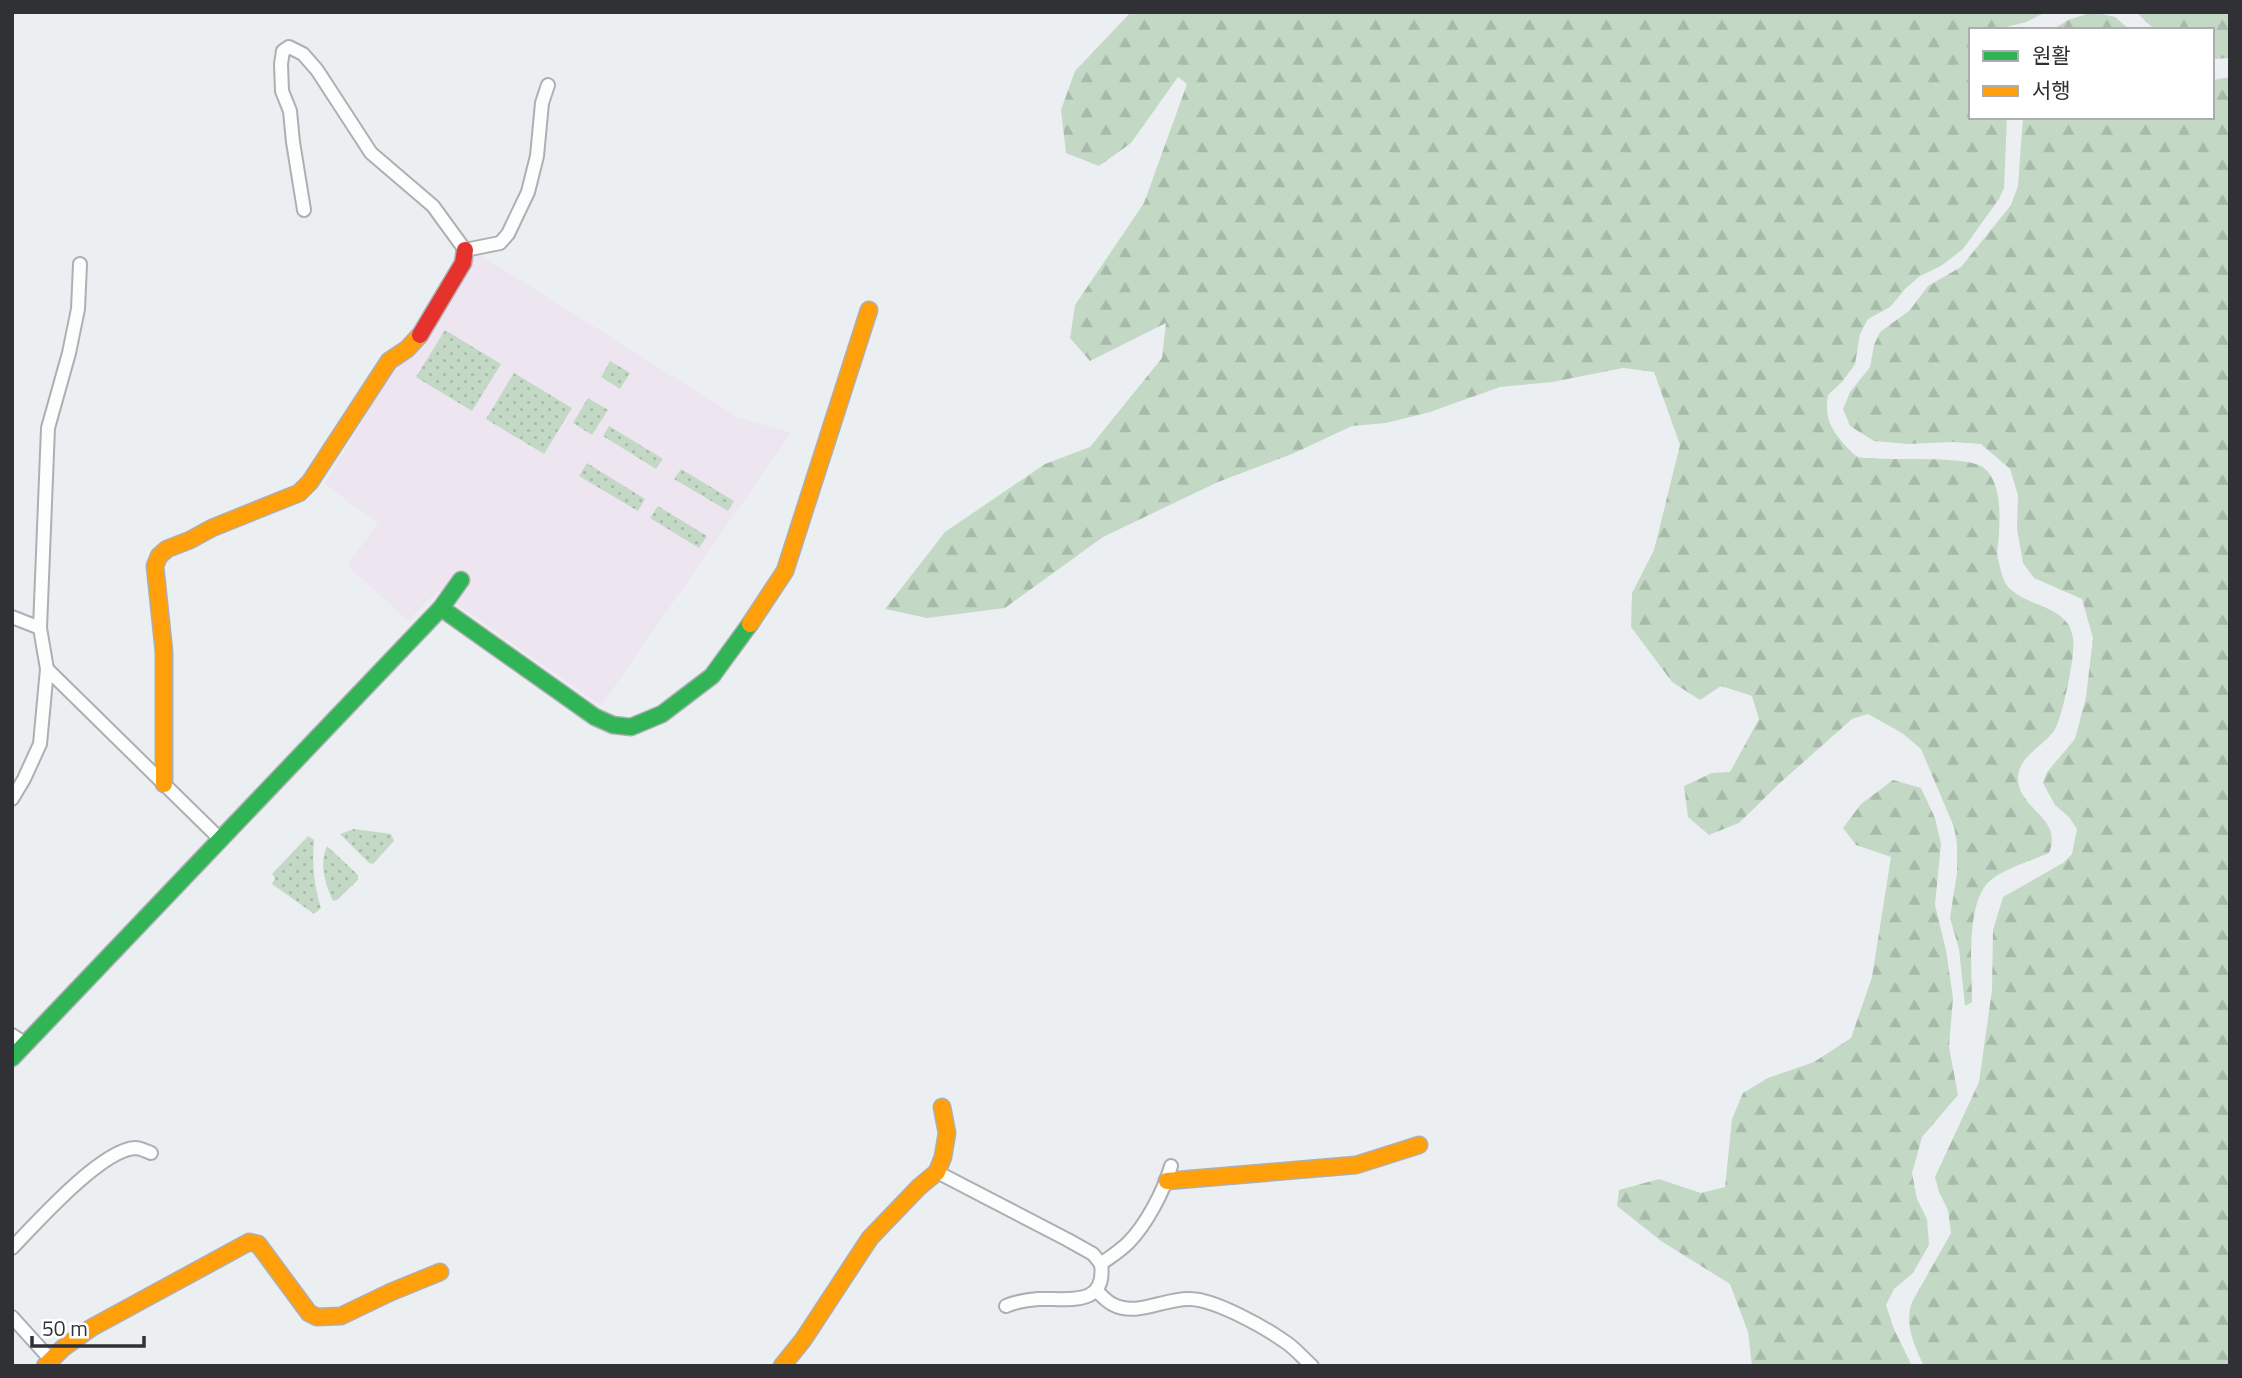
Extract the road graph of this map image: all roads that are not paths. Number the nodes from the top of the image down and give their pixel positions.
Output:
1 (548, 85) dead end
2 (304, 210) dead end
3 (465, 250) junction
4 (80, 264) dead end
5 (870, 310) dead end
6 (461, 580) dead end
7 (441, 608) junction
8 (12, 617) edge
9 (40, 628) junction
10 (47, 670) junction
11 (164, 784) junction
12 (12, 799) edge
13 (220, 839) junction
14 (19, 1039) edge
15 (12, 1058) edge
16 (942, 1107) dead end
17 (1419, 1145) dead end
18 (151, 1153) dead end
19 (937, 1172) junction
20 (1169, 1173) joint
21 (12, 1248) edge
22 (1101, 1264) junction
23 (440, 1272) dead end
24 (1096, 1290) junction
25 (1006, 1306) dead end
26 (12, 1317) edge
27 (48, 1363) edge
28 (782, 1366) edge
29 (1312, 1366) edge

1 - 3 street
2 - 3 street
3 - 11 street
4 - 9 street
5 - 7 street
6 - 7 street
7 - 13 street
8 - 9 street
9 - 10 street
10 - 11 street
10 - 12 street
11 - 13 street
13 - 14 street
14 - 15 street
16 - 19 street
17 - 20 street
18 - 21 street
19 - 22 street
19 - 28 street
20 - 22 street
22 - 24 street
23 - 27 street
24 - 25 street
24 - 29 street
26 - 27 street

